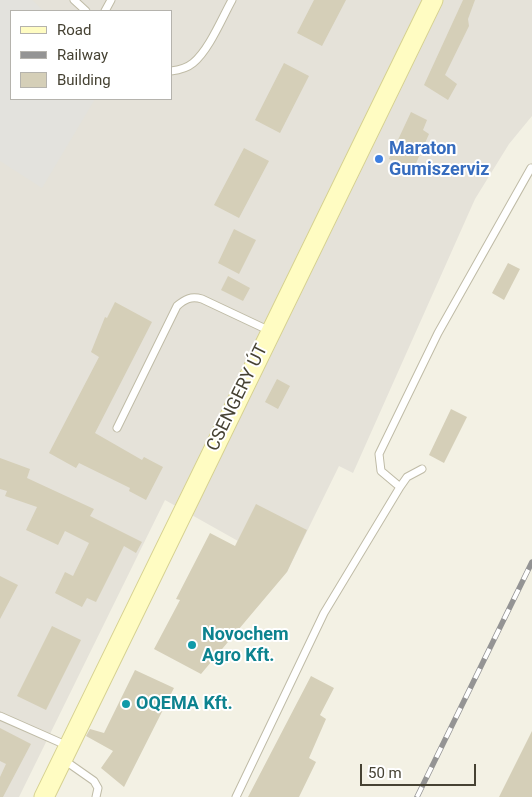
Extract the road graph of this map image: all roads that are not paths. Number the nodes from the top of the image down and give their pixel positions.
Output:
1 (74, 0) edge
2 (232, 0) edge
3 (433, 0) edge
4 (85, 10) edge
5 (172, 71) edge
6 (531, 168) dead end
7 (271, 331) junction
8 (116, 428) dead end
9 (422, 469) dead end
10 (400, 487) junction
11 (0, 716) edge
12 (65, 753) junction
13 (44, 797) edge
14 (96, 797) edge
15 (236, 797) edge

1 - 4 lane
2 - 5 lane
3 - 7 main road, CSENGERY ÚT
6 - 10 lane
7 - 8 lane
7 - 12 main road, CSENGERY ÚT
9 - 10 lane
10 - 15 lane
11 - 12 lane
12 - 13 main road, CSENGERY ÚT
12 - 14 lane

